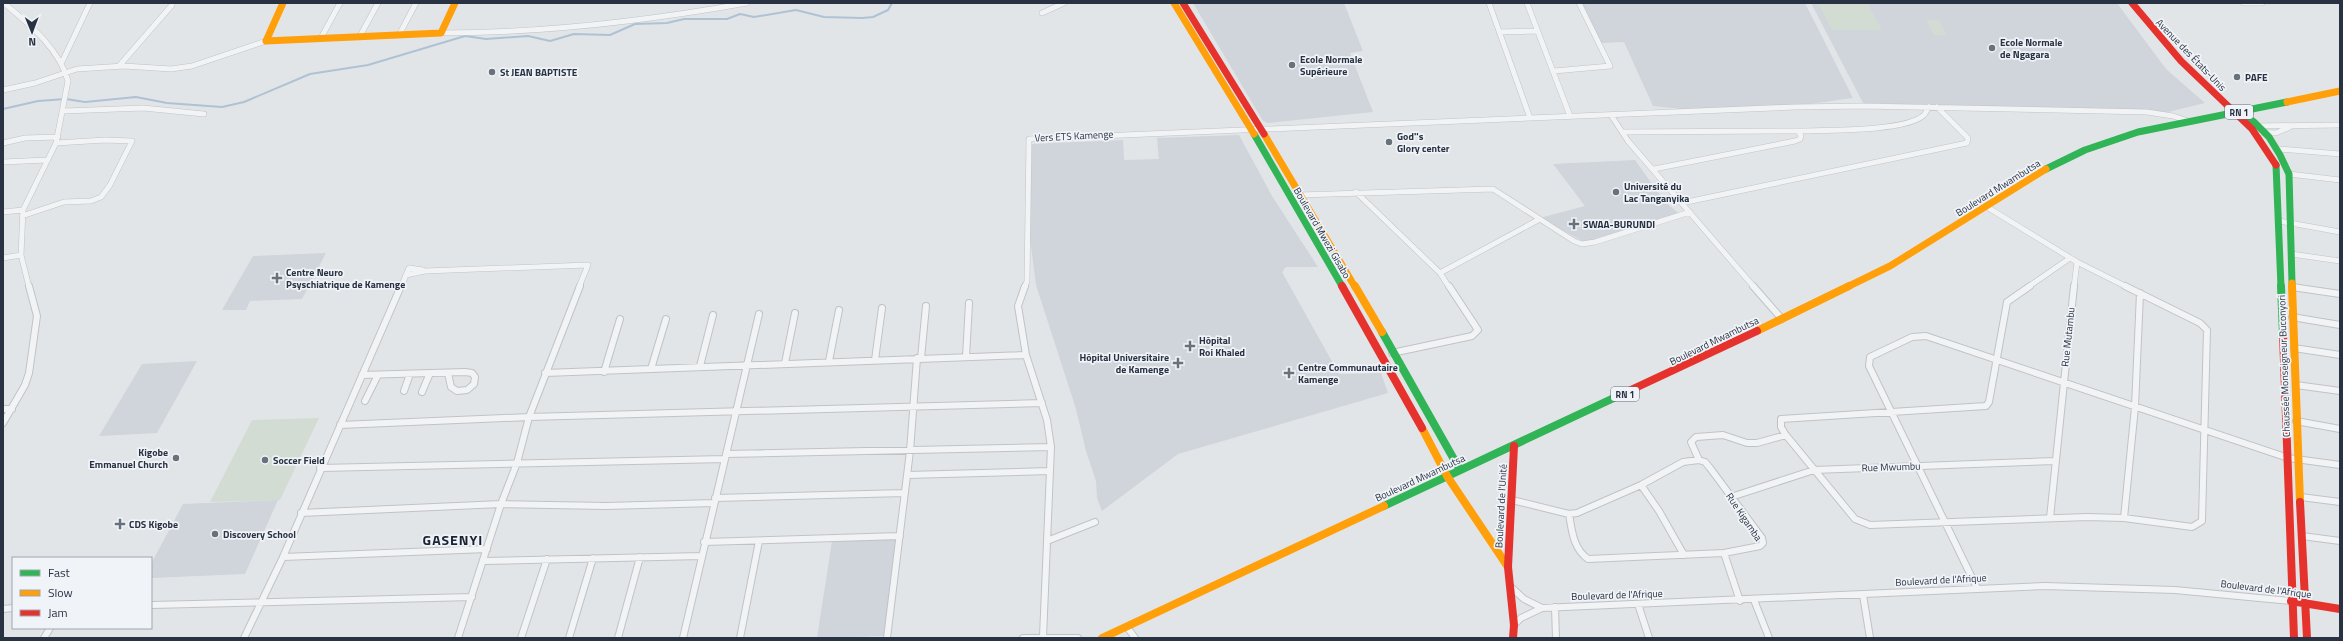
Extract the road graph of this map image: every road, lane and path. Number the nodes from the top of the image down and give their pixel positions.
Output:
1 (4, 3) edge
2 (90, 3) edge
3 (283, 3) edge
4 (340, 3) edge
5 (378, 3) edge
6 (416, 3) edge
7 (455, 3) edge
8 (747, 3) edge
9 (1064, 3) edge
10 (1174, 3) edge
11 (1183, 3) edge
12 (1489, 3) edge
13 (1527, 3) edge
14 (1579, 3) edge
15 (2132, 3) edge
16 (2244, 3) edge
17 (2262, 3) edge
18 (172, 5) dead end
19 (1042, 14) dead end
20 (1537, 31) junction
21 (1499, 32) junction
22 (440, 33) junction
23 (399, 35) junction
24 (360, 36) junction
25 (321, 38) junction
26 (266, 41) junction
27 (62, 62) junction
28 (119, 66) junction
29 (66, 71) junction
30 (1554, 71) junction
31 (3, 90) edge
32 (2340, 91) edge
33 (1929, 107) junction
34 (1937, 107) junction
35 (64, 111) junction
36 (2238, 112) junction
37 (204, 114) dead end
38 (1611, 115) junction
39 (1570, 116) junction
40 (1530, 118) junction
41 (2189, 122) junction
42 (2340, 125) edge
43 (2290, 127) junction
44 (1260, 128) junction
45 (2253, 128) junction
46 (1252, 129) junction
47 (1798, 131) junction
48 (1622, 132) junction
49 (2264, 133) junction
50 (57, 140) junction
51 (3, 143) edge
52 (2279, 149) junction
53 (2340, 154) edge
54 (47, 160) junction
55 (3, 162) edge
56 (1654, 169) junction
57 (2289, 174) junction
58 (2340, 180) edge
59 (1356, 192) junction
60 (1299, 195) junction
61 (1290, 197) junction
62 (1682, 203) junction
63 (1987, 207) junction
64 (3, 212) edge
65 (1690, 212) junction
66 (22, 213) junction
67 (1538, 220) junction
68 (2279, 221) junction
69 (2290, 224) junction
70 (2340, 232) edge
71 (2291, 254) junction
72 (22, 255) junction
73 (3, 258) edge
74 (2070, 258) junction
75 (2340, 261) edge
76 (2077, 262) junction
77 (1340, 264) junction
78 (1330, 267) junction
79 (1440, 273) junction
80 (2292, 287) junction
81 (2140, 293) junction
82 (2340, 294) edge
83 (969, 303) dead end
84 (926, 306) dead end
85 (882, 308) dead end
86 (839, 310) dead end
87 (795, 313) dead end
88 (759, 314) dead end
89 (713, 315) dead end
90 (2292, 317) junction
91 (620, 319) dead end
92 (666, 319) dead end
93 (1782, 319) junction
94 (2340, 325) edge
95 (2294, 348) junction
96 (1392, 353) junction
97 (1026, 355) junction
98 (2340, 356) edge
99 (966, 357) junction
100 (919, 358) junction
101 (875, 360) junction
102 (1996, 360) junction
103 (829, 361) junction
104 (785, 363) junction
105 (746, 364) junction
106 (700, 366) junction
107 (651, 369) junction
108 (604, 372) junction
109 (448, 373) junction
110 (545, 373) junction
111 (410, 374) junction
112 (430, 374) junction
113 (362, 375) junction
114 (378, 375) junction
115 (2064, 383) junction
116 (2296, 385) junction
117 (404, 390) dead end
118 (2340, 391) edge
119 (422, 392) dead end
120 (365, 401) dead end
121 (1042, 403) junction
122 (914, 407) junction
123 (2135, 407) junction
124 (3, 409) edge
125 (12, 409) junction
126 (1890, 411) junction
127 (736, 412) junction
128 (530, 417) junction
129 (2296, 421) junction
130 (3, 423) edge
131 (340, 425) junction
132 (2340, 429) edge
133 (2205, 431) junction
134 (1786, 435) junction
135 (1514, 446) junction
136 (1051, 447) junction
137 (910, 451) junction
138 (725, 457) junction
139 (2288, 458) junction
140 (1699, 460) junction
141 (2055, 461) junction
142 (2298, 461) junction
143 (517, 463) junction
144 (2340, 465) edge
145 (1917, 466) junction
146 (320, 468) junction
147 (1050, 470) junction
148 (1460, 470) junction
149 (1814, 470) junction
150 (907, 475) junction
151 (1447, 476) junction
152 (1640, 485) junction
153 (904, 493) junction
154 (1732, 497) junction
155 (2301, 497) junction
156 (1512, 500) junction
157 (715, 501) junction
158 (2340, 502) edge
159 (501, 504) junction
160 (301, 513) junction
161 (1569, 514) junction
162 (2050, 518) junction
163 (2124, 518) junction
164 (1095, 522) dead end
165 (1945, 522) junction
166 (900, 536) junction
167 (2302, 536) junction
168 (759, 540) junction
169 (1047, 541) junction
170 (2340, 541) edge
171 (704, 542) junction
172 (487, 549) junction
173 (1724, 553) junction
174 (1684, 555) junction
175 (701, 556) junction
176 (283, 557) junction
177 (640, 557) junction
178 (593, 558) junction
179 (547, 559) junction
180 (483, 561) junction
181 (1508, 567) junction
182 (1510, 587) junction
183 (1977, 588) junction
184 (1863, 595) junction
185 (472, 597) junction
186 (1740, 600) junction
187 (1754, 600) junction
188 (2292, 601) junction
189 (261, 602) junction
190 (1638, 604) junction
191 (2304, 604) junction
192 (152, 605) edge
193 (1555, 607) junction
194 (1542, 608) junction
195 (2340, 609) edge
196 (1514, 625) junction
197 (1127, 627) junction
198 (49, 629) edge
199 (1044, 637) edge
200 (44, 638) edge
201 (244, 638) edge
202 (458, 638) edge
203 (521, 638) edge
204 (569, 638) edge
205 (618, 638) edge
206 (683, 638) edge
207 (740, 638) edge
208 (887, 638) edge
209 (1023, 638) edge
210 (1078, 638) edge
211 (1102, 638) edge
212 (1135, 638) edge
213 (1513, 638) edge
214 (1556, 638) edge
215 (1649, 638) edge
216 (1769, 638) edge
217 (1870, 638) edge
218 (2294, 638) edge
219 (2307, 638) edge

1 - 27 street
2 - 27 street
3 - 26 main road
4 - 25 street
5 - 24 street
6 - 23 street
7 - 22 main road
8 - 22 street
9 - 19 street
10 - 46 main road, Boulevard Mwezi Gisabo
11 - 44 main road, Boulevard Mwezi Gisabo
12 - 21 street
13 - 20 street
14 - 30 street
15 - 36 main road, Avenue des États-Unis
16 - 17 street
18 - 28 street
20 - 21 street
20 - 30 street
21 - 40 street
22 - 23 main road
23 - 24 main road
24 - 25 main road
25 - 26 main road
26 - 28 street
27 - 29 street
28 - 29 street
29 - 31 street
29 - 35 street
30 - 39 street
32 - 36 main road, Boulevard Mwambutsa / RN 1
33 - 34 street
33 - 38 street
33 - 47 street
34 - 41 street
34 - 62 street
35 - 37 street
35 - 50 street
36 - 41 main road, Boulevard Mwambutsa / RN 1
36 - 45 main road, Chaussée Monseigneur Buconyori
38 - 39 street
38 - 48 street
39 - 40 street
40 - 44 street
41 - 63 main road, Boulevard Mwambutsa / RN 1
42 - 43 street
43 - 45 street
43 - 49 street
44 - 46 street
44 - 60 main road, Boulevard Mwezi Gisabo
45 - 49 main road, Chaussée Monseigneur Buconyori
45 - 68 main road, Chaussée Monseigneur Buconyori
46 - 61 main road, Boulevard Mwezi Gisabo
46 - 97 street, Vers ETS Kamenge
47 - 48 street
47 - 56 street
48 - 56 street
49 - 52 main road, Chaussée Monseigneur Buconyori
50 - 51 street
50 - 54 street
50 - 66 street
52 - 53 street
52 - 57 main road, Chaussée Monseigneur Buconyori
54 - 55 street
54 - 66 street
56 - 62 street
57 - 58 street
57 - 69 main road, Chaussée Monseigneur Buconyori
59 - 60 street
59 - 67 street
59 - 79 street
60 - 61 street
60 - 77 main road, Boulevard Mwezi Gisabo
61 - 78 main road, Boulevard Mwezi Gisabo
62 - 65 street
63 - 74 street
63 - 93 main road, Boulevard Mwambutsa / RN 1
64 - 66 street
65 - 67 street
65 - 93 street
66 - 72 street
67 - 79 street
68 - 69 street
68 - 139 main road, Chaussée Monseigneur Buconyori
69 - 70 street
69 - 71 main road, Chaussée Monseigneur Buconyori
71 - 75 street
71 - 80 main road, Chaussée Monseigneur Buconyori
72 - 73 street
72 - 125 street
74 - 76 street
74 - 102 street
76 - 81 street
76 - 115 street, Rue Mutambu
77 - 78 main road
77 - 96 main road, Boulevard Mwezi Gisabo
78 - 151 main road, Boulevard Mwezi Gisabo
79 - 96 street
80 - 82 street
80 - 90 main road, Chaussée Monseigneur Buconyori
81 - 123 street
81 - 133 street
83 - 99 street
84 - 100 street
85 - 101 street
86 - 103 street
87 - 104 street
88 - 105 street
89 - 106 street
90 - 94 street
90 - 95 main road, Chaussée Monseigneur Buconyori
91 - 108 street
92 - 107 street
93 - 135 main road, Boulevard Mwambutsa / RN 1
95 - 98 street
95 - 116 main road, Chaussée Monseigneur Buconyori
96 - 148 main road, Boulevard Mwezi Gisabo
97 - 99 street
97 - 121 street
99 - 100 street
100 - 101 street
100 - 122 street
101 - 103 street
102 - 115 street
102 - 126 street
102 - 126 street
103 - 104 street
104 - 105 street
105 - 106 street
105 - 127 street
106 - 107 street
107 - 108 street
108 - 110 street
109 - 109 street
109 - 112 street
110 - 113 street
110 - 128 street
111 - 112 street
111 - 114 street
111 - 117 street
112 - 119 street
113 - 114 street
113 - 131 street
114 - 120 street
115 - 123 street
115 - 141 street, Rue Mutambu
116 - 118 street
116 - 129 main road, Chaussée Monseigneur Buconyori
121 - 122 street
121 - 136 street
122 - 127 street
122 - 137 street
123 - 133 street
123 - 163 street
124 - 125 street
125 - 130 street
126 - 134 street
126 - 145 street
127 - 128 street
127 - 138 street
128 - 131 street
128 - 143 street
129 - 132 street
129 - 142 main road, Chaussée Monseigneur Buconyori
131 - 146 street
133 - 139 street
133 - 163 street
134 - 140 street
134 - 149 street
135 - 148 main road, Boulevard Mwambutsa / RN 1
135 - 156 main road, Boulevard de l'Unité
136 - 137 street
136 - 147 street
137 - 138 street
137 - 150 street
138 - 143 street
138 - 157 street
139 - 142 street
139 - 188 main road, Chaussée Monseigneur Buconyori
140 - 152 street
140 - 154 street, Rue Kigamba
141 - 145 street, Rue Mwumbu
141 - 162 street, Rue Mutambu
142 - 144 street
142 - 155 main road, Chaussée Monseigneur Buconyori
143 - 146 street
143 - 159 street
145 - 149 street, Rue Mwumbu
145 - 165 street
146 - 160 street
147 - 150 street
147 - 169 street
148 - 151 main road, Boulevard Mwambutsa / RN 1
149 - 154 street, Rue Mwumbu
149 - 165 street
150 - 153 street
151 - 181 main road, Boulevard de l'Unité
151 - 197 main road, Boulevard Mwambutsa / RN 1
152 - 161 street
152 - 174 street
153 - 157 street
153 - 166 street
154 - 173 street, Rue Kigamba
155 - 158 street
155 - 167 main road, Chaussée Monseigneur Buconyori
156 - 161 street
156 - 181 main road, Boulevard de l'Unité
157 - 159 street
157 - 171 street
159 - 160 street
159 - 172 street
160 - 176 street
161 - 174 street
162 - 163 street
162 - 165 street
164 - 169 street
165 - 183 street
166 - 168 street
166 - 208 street
167 - 170 street
167 - 191 main road, Chaussée Monseigneur Buconyori
168 - 171 street
168 - 207 street
169 - 199 street
171 - 175 street
172 - 176 street
172 - 180 street
173 - 174 street
173 - 186 street
175 - 177 street
175 - 206 street
176 - 189 street
177 - 178 street
177 - 205 street
178 - 179 street
178 - 204 street
179 - 180 street
179 - 203 street
180 - 185 street
181 - 182 main road, Boulevard de l'Unité
182 - 194 street
182 - 196 main road, Boulevard de l'Unité
183 - 184 street, Boulevard de l'Afrique
183 - 188 street, Boulevard de l'Afrique
184 - 187 street, Boulevard de l'Afrique
184 - 217 street
185 - 189 street
185 - 202 street
186 - 187 street, Boulevard de l'Afrique
186 - 190 street, Boulevard de l'Afrique
187 - 216 street
188 - 191 main road, Boulevard de l'Afrique
188 - 218 main road, Chaussée Monseigneur Buconyori
189 - 192 street
189 - 201 street
190 - 193 street, Boulevard de l'Afrique
190 - 215 street
191 - 195 main road, Boulevard de l'Afrique
191 - 219 main road, Chaussée Monseigneur Buconyori
193 - 194 street, Boulevard de l'Afrique
193 - 214 street
194 - 196 street, Boulevard de l'Afrique
196 - 213 main road, Boulevard de l'Unité
197 - 211 main road, Boulevard Mwambutsa / RN 1
197 - 212 street
198 - 200 street
199 - 209 street
199 - 210 street

